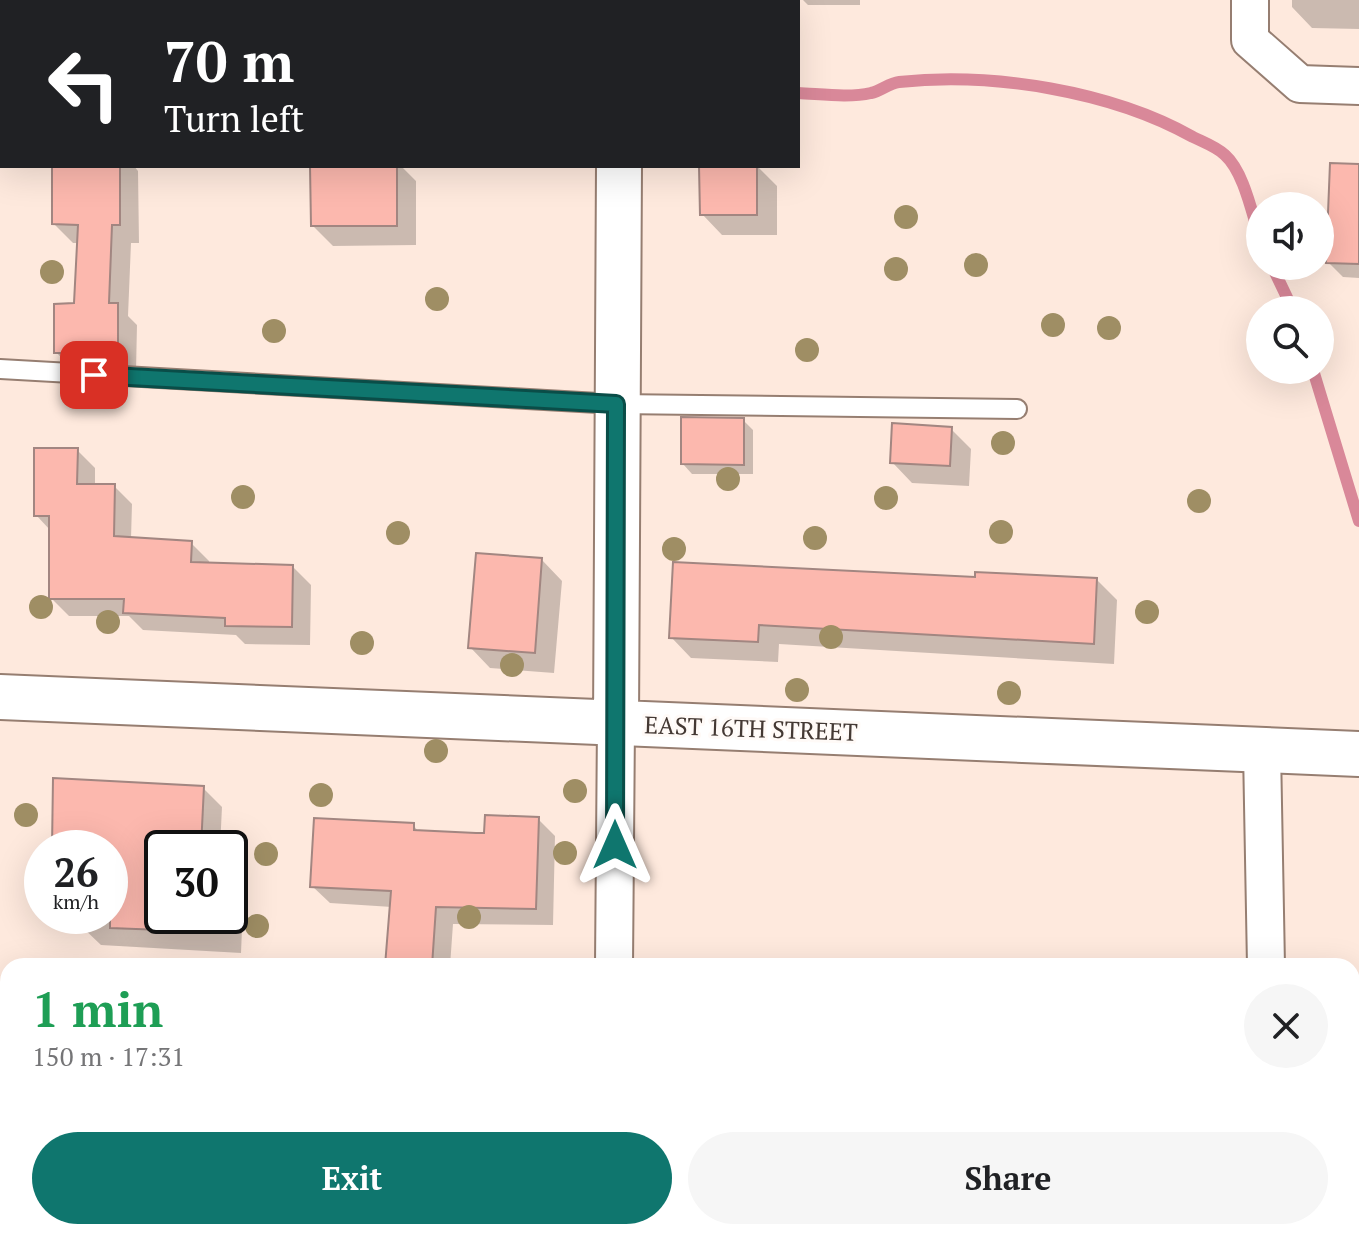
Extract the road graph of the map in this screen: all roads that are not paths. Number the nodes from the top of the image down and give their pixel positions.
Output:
1 (1250, 0) edge
2 (1359, 86) edge
3 (619, 168) edge
4 (0, 369) edge
5 (616, 404) junction
6 (1017, 409) dead end
7 (0, 697) edge
8 (616, 723) junction
9 (1262, 750) junction
10 (1359, 754) edge
11 (614, 958) edge
12 (1266, 958) edge

1 - 2 street
3 - 5 street
4 - 5 lane
5 - 6 lane
5 - 8 street
7 - 8 street, EAST 16TH STREET
8 - 9 street, EAST 16TH STREET
8 - 11 street
9 - 10 street, EAST 16TH STREET
9 - 12 street

